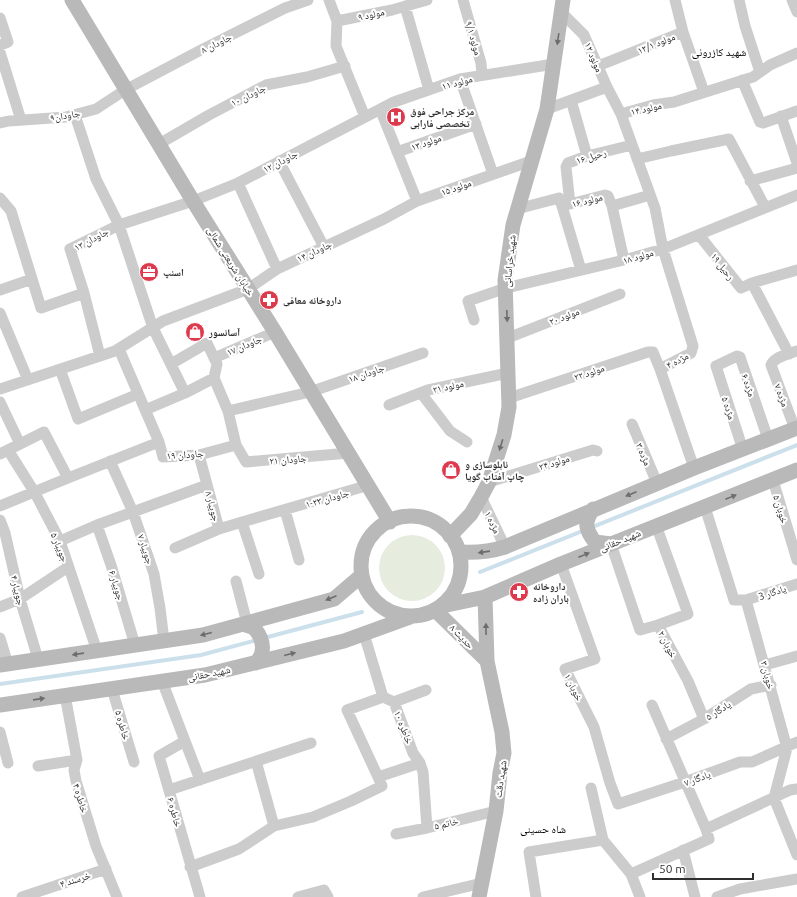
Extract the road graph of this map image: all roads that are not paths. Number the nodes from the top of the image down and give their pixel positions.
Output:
1 (72, 0) edge
2 (308, 0) edge
3 (329, 0) edge
4 (428, 0) edge
5 (463, 0) edge
6 (675, 0) edge
7 (740, 0) edge
8 (792, 0) edge
9 (390, 5) edge
10 (405, 6) junction
11 (562, 6) edge
12 (797, 12) edge
13 (0, 18) edge
14 (337, 21) junction
15 (683, 32) junction
16 (4, 43) edge
17 (0, 52) edge
18 (797, 53) edge
19 (554, 64) junction
20 (345, 66) junction
21 (598, 66) junction
22 (760, 72) junction
23 (482, 75) junction
24 (460, 79) junction
25 (742, 80) junction
26 (607, 87) junction
27 (126, 90) junction
28 (429, 90) junction
29 (704, 92) junction
30 (571, 100) junction
31 (547, 108) junction
32 (380, 109) junction
33 (797, 111) edge
34 (621, 114) junction
35 (74, 115) junction
36 (781, 116) junction
37 (365, 117) junction
38 (21, 120) junction
39 (0, 123) edge
40 (476, 124) junction
41 (158, 144) junction
42 (632, 145) junction
43 (398, 152) junction
44 (587, 156) junction
45 (637, 159) junction
46 (279, 161) junction
47 (531, 161) junction
48 (797, 162) edge
49 (797, 168) edge
50 (494, 174) junction
51 (750, 181) junction
52 (238, 183) junction
53 (650, 195) junction
54 (797, 195) edge
55 (0, 198) edge
56 (193, 201) junction
57 (417, 201) junction
58 (566, 205) junction
59 (612, 206) junction
60 (765, 207) junction
61 (517, 209) junction
62 (384, 219) joint
63 (119, 225) junction
64 (699, 235) junction
65 (324, 247) junction
66 (663, 249) junction
67 (624, 260) junction
68 (277, 269) junction
69 (581, 270) junction
70 (797, 270) edge
71 (32, 279) junction
72 (752, 283) junction
73 (506, 288) junction
74 (248, 289) junction
75 (0, 290) edge
76 (84, 293) junction
77 (620, 294) dead end
78 (0, 313) edge
79 (474, 320) dead end
80 (152, 328) junction
81 (275, 332) junction
82 (508, 338) junction
83 (119, 349) junction
84 (793, 352) edge
85 (423, 353) dead end
86 (100, 356) junction
87 (214, 358) junction
88 (171, 364) junction
89 (716, 366) joint
90 (60, 369) junction
91 (660, 369) junction
92 (508, 373) junction
93 (214, 378) junction
94 (28, 380) junction
95 (0, 389) edge
96 (310, 392) junction
97 (185, 393) junction
98 (420, 393) junction
99 (138, 394) junction
100 (509, 398) junction
101 (0, 402) edge
102 (389, 405) dead end
103 (145, 410) junction
104 (228, 411) junction
105 (632, 424) dead end
106 (796, 429) edge
107 (768, 439) junction
108 (159, 442) junction
109 (467, 442) dead end
110 (20, 444) junction
111 (236, 445) junction
112 (743, 450) junction
113 (597, 451) dead end
114 (4, 452) edge
115 (349, 453) junction
116 (199, 455) junction
117 (110, 461) junction
118 (694, 468) junction
119 (797, 470) edge
120 (68, 478) junction
121 (772, 480) junction
122 (489, 482) junction
123 (657, 483) junction
124 (207, 485) junction
125 (369, 486) junction
126 (35, 493) junction
127 (482, 497) junction
128 (0, 506) edge
129 (705, 507) junction
130 (593, 509) junction
131 (285, 510) junction
132 (133, 512) junction
133 (0, 520) edge
134 (242, 522) junction
135 (390, 522) junction
136 (97, 525) junction
137 (656, 526) junction
138 (219, 529) junction
139 (2, 534) edge
140 (450, 536) junction
141 (60, 541) junction
142 (611, 544) junction
143 (505, 547) junction
144 (175, 548) dead end
145 (459, 552) junction
146 (299, 560) dead end
147 (797, 560) edge
148 (561, 564) junction
149 (68, 567) junction
150 (258, 574) dead end
151 (362, 575) junction
152 (236, 582) dead end
153 (797, 584) edge
154 (486, 597) junction
155 (20, 599) junction
156 (746, 600) junction
157 (0, 607) edge
158 (439, 608) junction
159 (413, 616) junction
160 (245, 624) junction
161 (658, 625) junction
162 (364, 634) junction
163 (0, 638) edge
164 (164, 641) junction
165 (135, 645) junction
166 (96, 651) junction
167 (797, 656) edge
168 (38, 660) junction
169 (487, 662) junction
170 (256, 663) junction
171 (4, 664) edge
172 (765, 665) junction
173 (162, 681) junction
174 (771, 685) junction
175 (112, 689) junction
176 (426, 690) dead end
177 (65, 696) junction
178 (383, 697) junction
179 (394, 702) junction
180 (0, 705) edge
181 (652, 705) dead end
182 (704, 719) junction
183 (0, 732) edge
184 (666, 739) junction
185 (185, 741) junction
186 (311, 743) dead end
187 (792, 745) edge
188 (77, 760) junction
189 (256, 761) junction
190 (134, 762) dead end
191 (8, 763) dead end
192 (420, 763) junction
193 (38, 766) dead end
194 (378, 777) junction
195 (200, 780) junction
196 (685, 782) junction
197 (610, 784) joint
198 (591, 788) dead end
199 (797, 789) edge
200 (168, 790) junction
201 (774, 798) junction
202 (496, 811) junction
203 (274, 826) junction
204 (427, 828) junction
205 (706, 829) junction
206 (396, 834) dead end
207 (603, 840) junction
208 (683, 850) junction
209 (797, 855) edge
210 (190, 867) junction
211 (106, 869) junction
212 (631, 874) junction
213 (797, 879) edge
214 (480, 890) edge
215 (741, 893) edge
216 (43, 894) edge
217 (22, 897) edge
218 (117, 897) edge
219 (200, 897) edge
220 (298, 897) edge
221 (328, 897) edge
222 (423, 897) edge
223 (536, 897) edge
224 (640, 897) edge
225 (694, 897) edge
226 (717, 897) edge

1 - 27 main road, خیابان شریعتی شمالی
2 - 27 street, جاودان ۸
3 - 14 street
4 - 10 street, مولود ۹
5 - 23 street, مولود ۹/۱
6 - 15 street, مولود ۱۲/۱
7 - 22 street
8 - 12 street
9 - 10 street, مولود ۹
9 - 14 street, مولود ۹
10 - 28 street
11 -> 19 main road, شهید خراسانی
11 - 21 street, مولود ۱۲
13 - 16 street
14 - 20 street
15 - 21 street, مولود ۱۲/۱
15 - 29 street
17 - 38 street
18 - 22 street, مولود ۱۴
19 - 23 street, مولود ۱۱
19 - 31 main road, شهید خراسانی
20 - 37 street
20 - 41 street, جاودان ۱۰
21 - 26 street, مولود ۱۲
22 - 25 street, مولود ۱۴
23 - 24 street, مولود ۱۱
24 - 28 street, مولود ۱۱
24 - 40 street
25 - 29 street, مولود ۱۴
25 - 36 street
26 - 30 street
26 - 34 street, مولود ۱۴
27 - 35 street, جاودان۹
27 - 41 main road, خیابان شریعتی شمالی
28 - 32 street, مولود ۱۱
29 - 34 street, مولود ۱۴
30 - 31 street
30 - 44 street
31 - 47 main road, شهید خراسانی
32 - 37 street, مولود ۱۱
32 - 43 street
33 - 36 street
34 - 42 street, مژده ۴
35 - 38 street, جاودان۹
35 - 63 street
36 - 48 street
37 - 46 street, جاودان ۱۲
38 - 39 street, جاودان۹
40 - 43 street, مولود ۱۳
40 - 50 street
41 - 56 main road, خیابان شریعتی شمالی
42 - 44 street, رحیل ۱۶
42 - 45 street, مژده ۴
43 - 57 street
44 - 58 street, رحیل ۱۶
45 - 51 street
45 - 53 street, مژده ۴
46 - 52 street, جاودان ۱۲
46 - 65 street
47 - 50 street, مولود ۱۵
47 - 61 main road, شهید خراسانی
49 - 51 street
50 - 57 street, مولود ۱۵
51 - 60 street
52 - 56 street, جاودان ۱۲
52 - 68 street
53 - 59 street, مولود ۱۶
53 - 66 street, مژده ۴
54 - 60 street, مولود ۱۸
55 - 71 street
56 - 63 street, جاودان ۱۳
56 - 74 main road, خیابان شریعتی شمالی
57 - 62 street, مولود ۱۵
58 - 59 street, مولود ۱۶
58 - 61 street, مولود ۱۶
58 - 69 street, مولود ۱۶
59 - 67 street
60 - 64 street, مولود ۱۸
61 - 73 main road, شهید خراسانی
62 - 65 street, جاودان ۱۴
63 - 76 street, جاودان ۱۳
63 - 80 street
64 - 66 street, مولود ۱۸
64 - 72 street, رحیل ۱۹
65 - 68 street, جاودان ۱۴
66 - 67 street, مولود ۱۸
66 - 91 street, مژده ۴
67 - 69 street, مولود ۱۸
68 - 74 street, جاودان ۱۴
69 - 73 street, مولود ۱۸
70 - 72 street, رحیل ۱۹
71 - 75 street
71 - 76 street
72 - 84 street
73 - 79 street, مولود ۱۸
73 -> 82 main road, شهید خراسانی
74 - 80 street
74 - 81 main road, خیابان شریعتی شمالی
76 - 86 street, جاودان ۱۳
77 - 82 street, مولود ۲۰
78 - 94 street
80 - 83 street
80 - 88 street
81 - 87 street, جاودان ۱۷
81 - 96 main road, خیابان شریعتی شمالی
82 - 92 main road, شهید خراسانی
83 - 86 street
83 - 99 street
84 - 106 street, مژده ۷
85 - 96 street, جاودان ۱۸
86 - 90 street
87 - 88 street
87 - 93 street
88 - 97 street
89 - 107 street, مژده ۶
89 - 112 street, مژده ۵
90 - 94 street
90 - 99 street
91 - 100 street, مولود ۲۲
91 - 118 street, مژده ۴
92 - 98 street, مولود ۲۱
92 - 100 main road, شهید خراسانی
93 - 97 street
93 - 104 street
94 - 95 street
96 - 104 street
96 - 115 main road, خیابان شریعتی شمالی
97 - 103 street
98 - 102 street, مولود ۲۱
98 - 109 street
99 - 103 street
100 -> 122 main road, شهید خراسانی
101 - 110 street
103 - 108 street
104 - 111 street
105 - 123 street, مژده ۳
106 - 107 main road
107 - 112 main road
108 - 116 street, جاودان ۱۹
108 - 117 street, جاودان ۱۹
110 - 114 street
110 - 120 street
111 - 115 street, جاودان ۲۱
111 - 116 street, جاودان ۱۹
112 - 118 main road
113 - 122 street, مولود ۲۴
114 - 126 street, جویبار ۵
115 - 125 main road, خیابان شریعتی شمالی
116 - 124 street, جویبار ۸
117 - 120 street, جاودان ۱۹
117 - 132 street, جویبار ۷
118 - 123 main road
119 - 121 main road, شهید حقانی
120 - 126 street, جاودان ۱۹
129 -> 121 main road, شهید حقانی
121 - 147 street, خوبان ۵
122 - 127 main road, شهید خراسانی
123 -> 130 main road
124 - 132 street
124 - 138 street, جویبار ۸
125 - 131 street, جاودان ۲۳-۱
125 - 135 main road, خیابان شریعتی شمالی
126 - 128 street, جاودان ۱۹
126 - 141 street, جویبار ۵
127 - 140 main road, شهید خراسانی
127 - 143 street, مژده ۱
129 - 137 main road, شهید حقانی
129 - 156 street
130 - 142 main road
130 - 143 main road
131 - 134 street, جاودان ۲۳-۱
131 - 146 street
132 - 136 street
132 - 164 street, جویبار ۷
133 - 139 street, جویبار ۴
134 - 138 street, جویبار ۸
134 - 150 street
135 - 140 main road
135 - 151 main road
136 - 141 street
136 - 165 street, جویبار ۶
137 - 142 main road, شهید حقانی
137 - 161 street
138 - 144 street
139 - 155 street, جویبار ۴
140 - 145 main road
141 - 149 street, جویبار ۵
148 -> 142 main road, شهید حقانی
142 - 161 street, خوبان ۲
143 -> 145 main road
145 - 158 main road
148 - 154 main road, شهید حقانی
148 - 197 street, خوبان ۱
149 - 155 street
149 - 166 street, جویبار ۵
151 - 159 main road
151 -> 160 main road
152 - 160 street
153 - 156 street, یادگار 3
154 - 158 main road, شهید حقانی
169 -> 154 main road, شهید دقت
155 - 157 street
155 - 168 street, جویبار ۴
156 - 172 street, خوبان ۳
158 - 159 main road
158 - 169 main road, حدیث ۸
159 - 162 main road, شهید حقانی
160 -> 164 main road
160 - 170 main road
161 - 182 street, خوبان ۲
170 -> 162 main road, شهید حقانی
162 - 178 street
163 - 171 street
164 - 165 main road
165 - 166 main road
166 -> 168 main road
167 - 172 street
168 - 171 main road
169 - 202 main road, شهید دقت
170 - 173 main road, شهید حقانی
172 - 174 street, خوبان ۳
173 - 175 main road, شهید حقانی
173 - 185 street
174 - 182 street, یادگار ۵
174 - 187 street, خوبان ۳
175 - 177 main road, شهید حقانی
175 - 190 street, خاطره ۵
176 - 179 street
180 -> 177 main road, شهید حقانی
177 - 188 street, خاطره ۴
178 - 179 street, خاطره ۱۰
178 - 194 street
179 - 192 street, خاطره ۱۰
181 - 184 street
182 - 184 street, یادگار ۵
183 - 191 street
184 - 196 street
185 - 195 street
185 - 200 street, خاطره ۶
186 - 189 street
187 - 196 street, یادگار ۷
187 - 201 street, خوبان ۳
188 - 193 street
188 - 211 street, خاطره ۴
189 - 195 street
189 - 203 street
192 - 194 street
192 - 204 street, خاطره ۱۰
194 - 203 street
195 - 200 street
196 - 197 street, یادگار ۷
196 - 205 street
198 - 207 street
199 - 201 street
200 - 210 street, خاطره ۶
201 - 205 street
201 - 209 street
202 - 204 street, خاتم ۵
202 - 214 main road, شهید دقت
203 - 210 street
204 - 206 street, خاتم ۵
205 - 208 street
207 - 212 street
207 - 223 street
208 - 212 street
208 - 225 street
210 - 219 street, خاطره ۶
211 - 216 street, خرسند ۴
211 - 218 street, خاطره ۴
212 - 224 street
213 - 215 street
214 - 222 street
215 - 226 street
216 - 217 street, خرسند ۴
220 - 221 street

